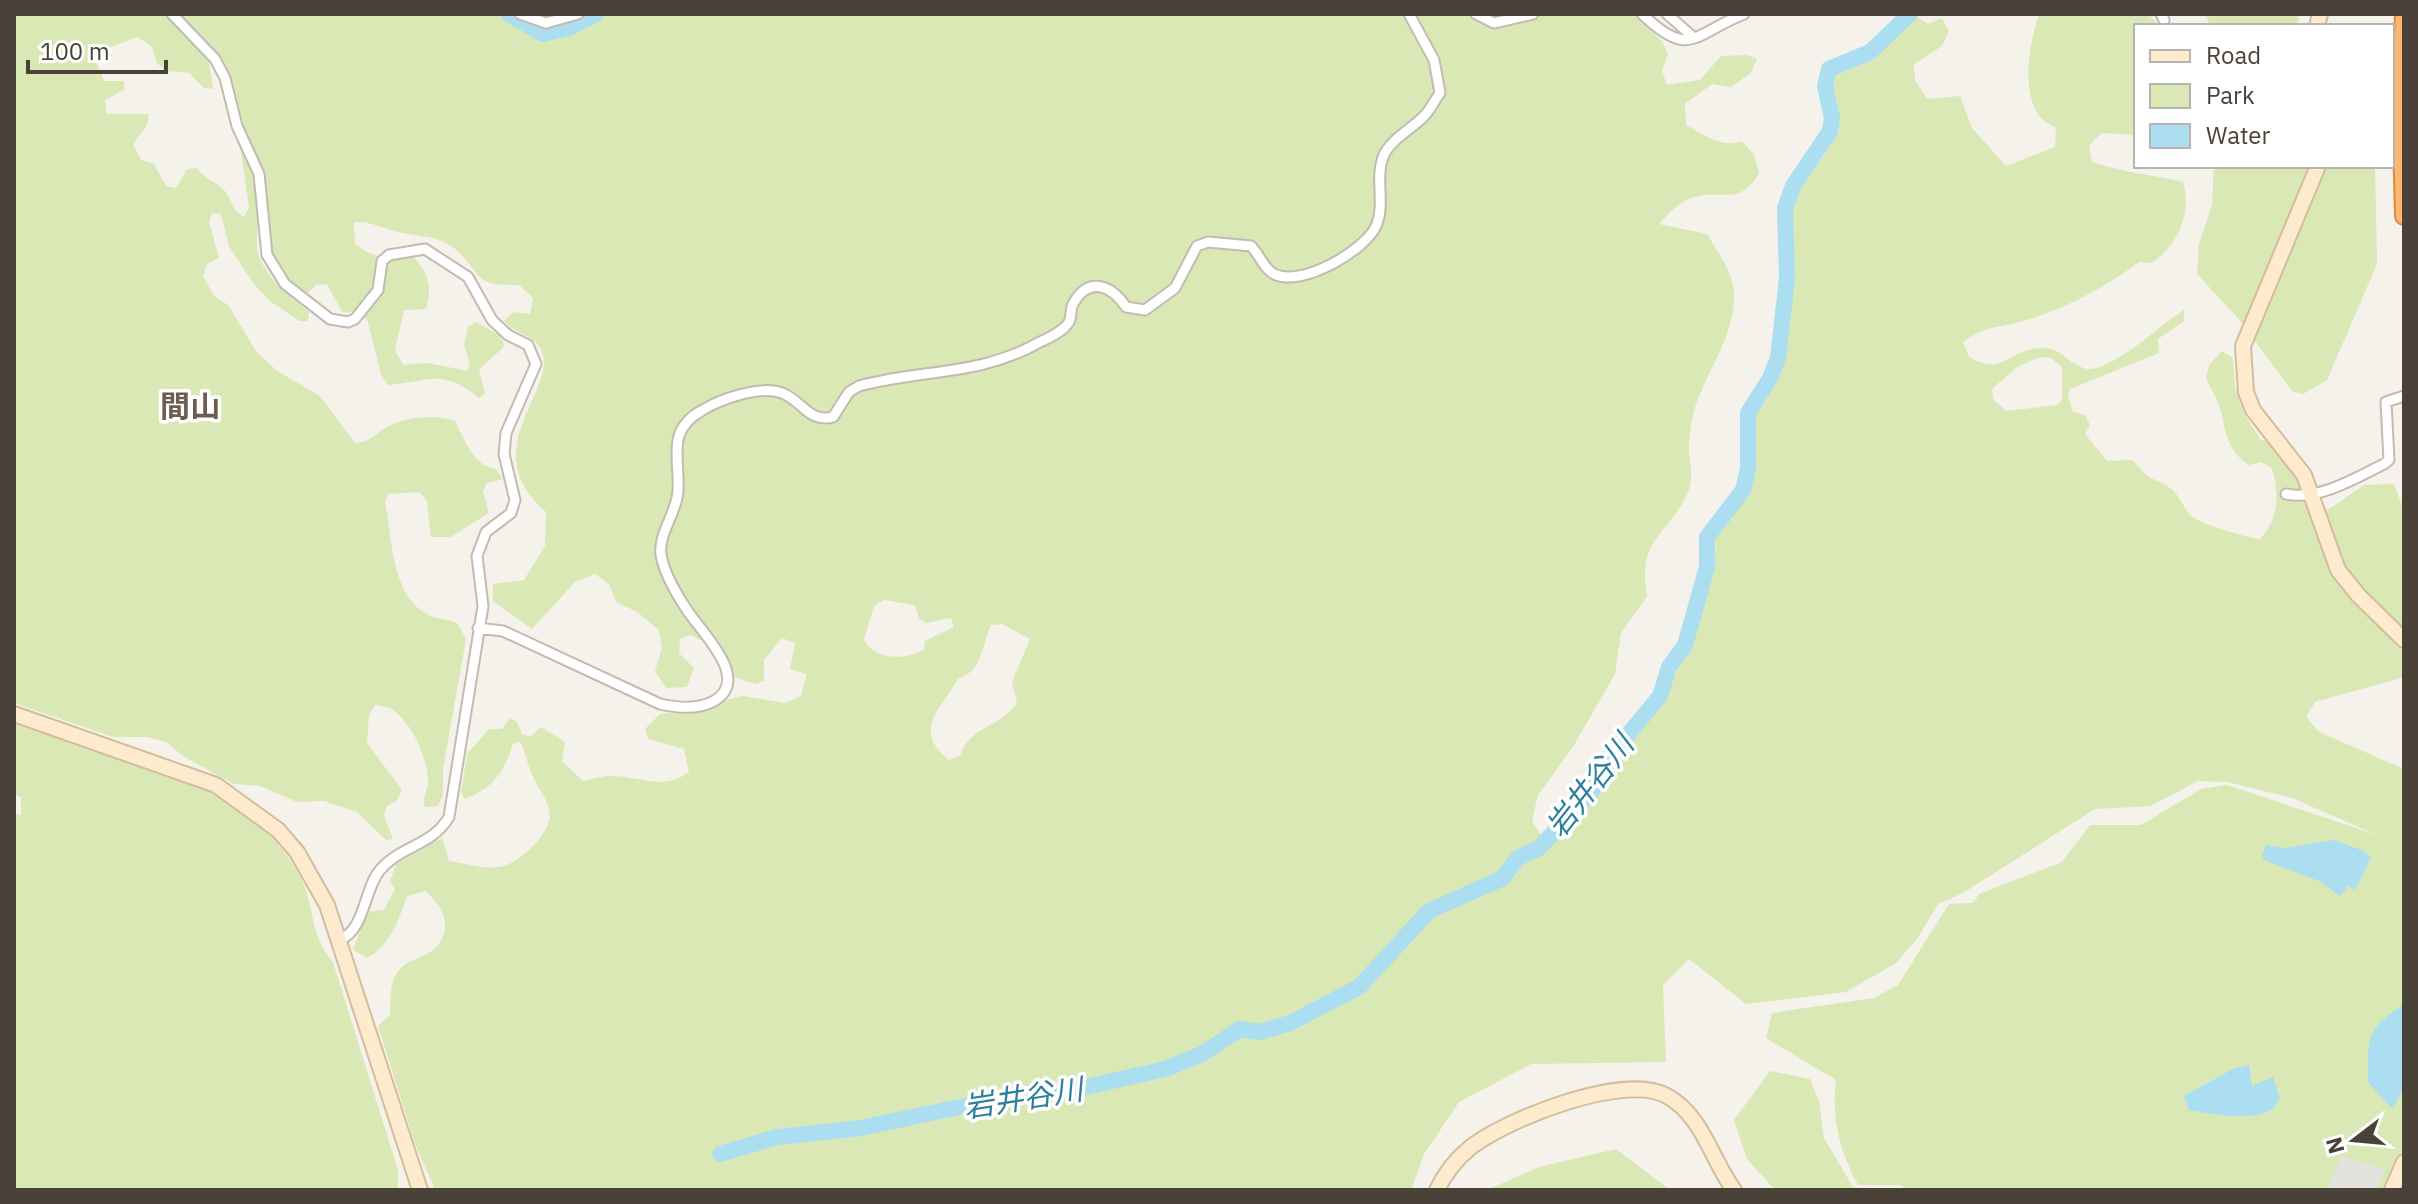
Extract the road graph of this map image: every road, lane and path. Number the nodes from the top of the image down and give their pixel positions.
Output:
1 (172, 14) edge
2 (520, 14) edge
3 (578, 14) edge
4 (1409, 14) edge
5 (1476, 14) edge
6 (1533, 14) edge
7 (1642, 14) edge
8 (1667, 14) edge
9 (2404, 14) edge
10 (1739, 15) edge
11 (1693, 37) junction
12 (2317, 168) edge
13 (2404, 216) edge
14 (2404, 396) edge
15 (2312, 493) junction
16 (2286, 494) dead end
17 (478, 628) junction
18 (2404, 640) edge
19 (14, 714) edge
20 (341, 939) junction
21 (2404, 1162) edge
22 (420, 1190) edge
23 (1437, 1190) edge
24 (1734, 1190) edge
25 (2392, 1190) edge

1 - 17 street
2 - 3 street
4 - 17 street
5 - 6 street
7 - 11 street
8 - 11 street
9 - 13 highway
10 - 11 street
12 - 15 street
14 - 15 street
15 - 16 street
15 - 18 street
17 - 20 street
19 - 20 street
20 - 22 street
21 - 25 street
23 - 24 street

